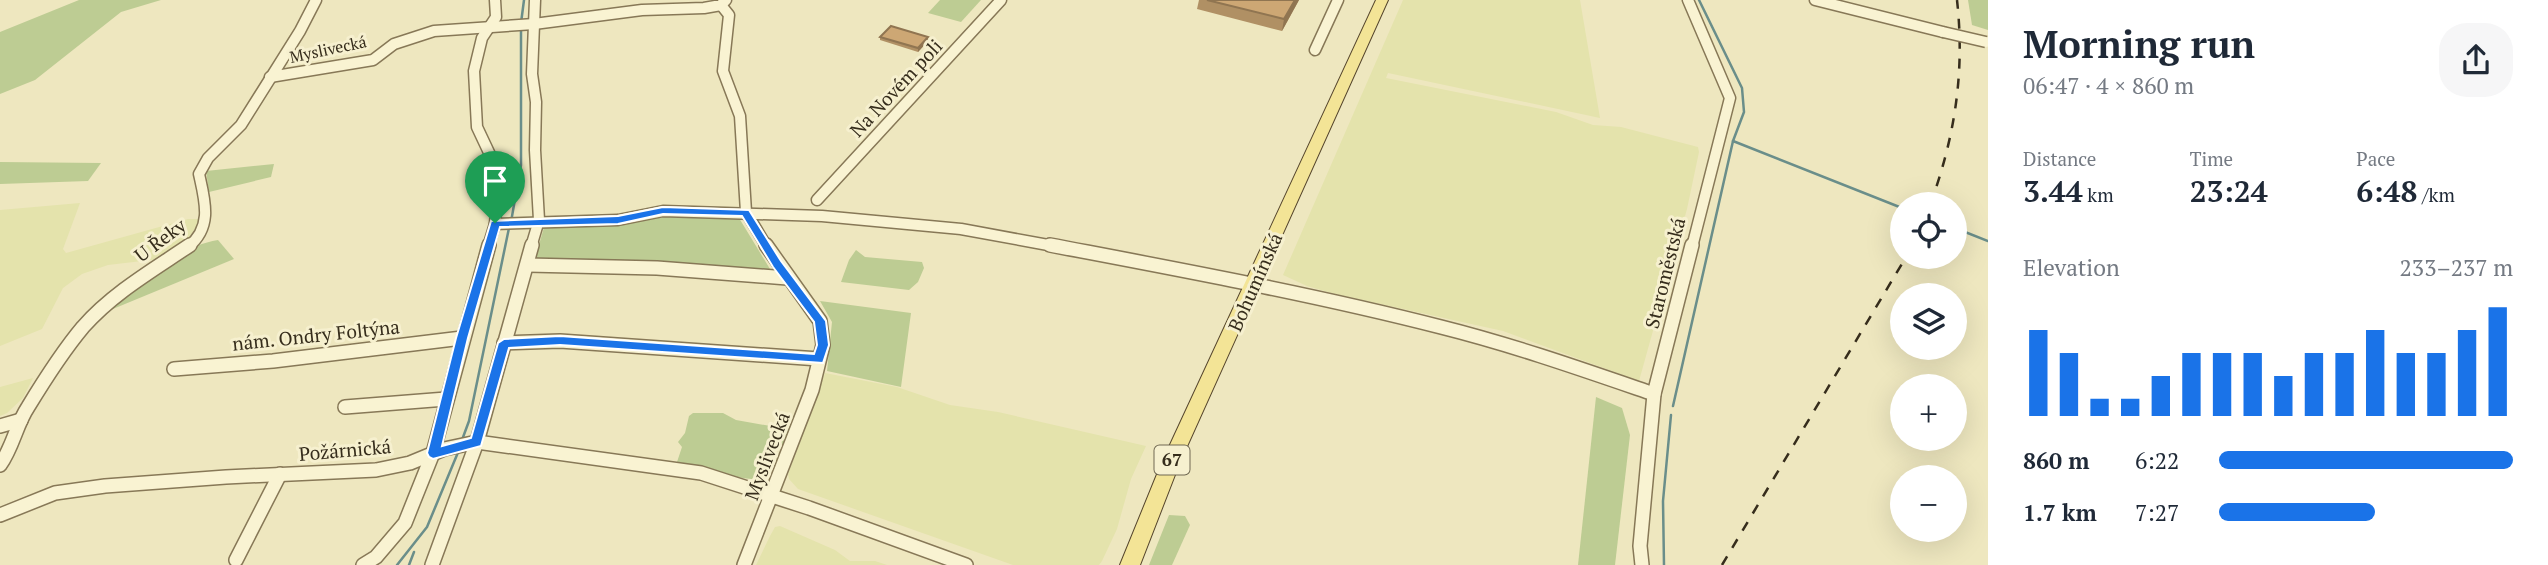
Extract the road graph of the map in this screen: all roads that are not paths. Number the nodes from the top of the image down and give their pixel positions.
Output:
1 (316, 0) edge
2 (495, 0) edge
3 (535, 0) edge
4 (1001, 0) edge
5 (1338, 0) edge
6 (1382, 0) edge
7 (1688, 0) edge
8 (1815, 0) edge
9 (724, 3) edge
10 (526, 25) junction
11 (492, 26) junction
12 (1987, 42) edge
13 (1315, 50) dead end
14 (270, 77) junction
15 (817, 200) dead end
16 (746, 212) junction
17 (539, 220) junction
18 (504, 223) junction
19 (528, 265) junction
20 (787, 278) junction
21 (1253, 286) junction
22 (462, 338) junction
23 (504, 343) junction
24 (819, 359) junction
25 (174, 369) dead end
26 (1654, 394) junction
27 (446, 399) junction
28 (345, 407) dead end
29 (22, 420) junction
30 (0, 426) edge
31 (464, 445) junction
32 (433, 453) junction
33 (0, 466) edge
34 (280, 474) junction
35 (773, 497) junction
36 (0, 515) edge
37 (236, 560) dead end
38 (363, 565) edge
39 (432, 565) edge
40 (744, 565) edge
41 (966, 565) edge
42 (1130, 565) edge
43 (1642, 565) edge

1 - 14 street, U Řeky
2 - 11 street
3 - 10 street
4 - 15 street, Na Novém poli
5 - 13 street
6 - 21 main road, Bohumínská / 67
7 - 26 street, Staroměstská
8 - 12 street, bridge
9 - 10 street, Myslivecká
9 - 16 street, Myslivecká
10 - 11 street, Myslivecká
10 - 17 street
11 - 14 street, Myslivecká
11 - 18 street
14 - 29 street, U Řeky
16 - 17 street
16 - 20 street, Myslivecká
16 - 21 street
17 - 18 street
17 - 19 street
18 - 22 street
19 - 20 street
19 - 23 street
20 - 24 street, Myslivecká
21 - 26 street
21 - 42 main road, Bohumínská / 67
22 - 25 street, nám. Ondry Foltýna
22 - 27 street
23 - 24 street
23 - 31 street
24 - 35 street, Myslivecká
26 - 43 street, Staroměstská
27 - 28 street
27 - 32 street
29 - 30 street
29 - 33 street, U Řeky
31 - 32 street, Požárnická
31 - 35 street, Požárnická
31 - 39 street
32 - 34 street, Požárnická
32 - 38 street
34 - 36 street, Požárnická
34 - 37 street
35 - 40 street, Myslivecká
35 - 41 street

